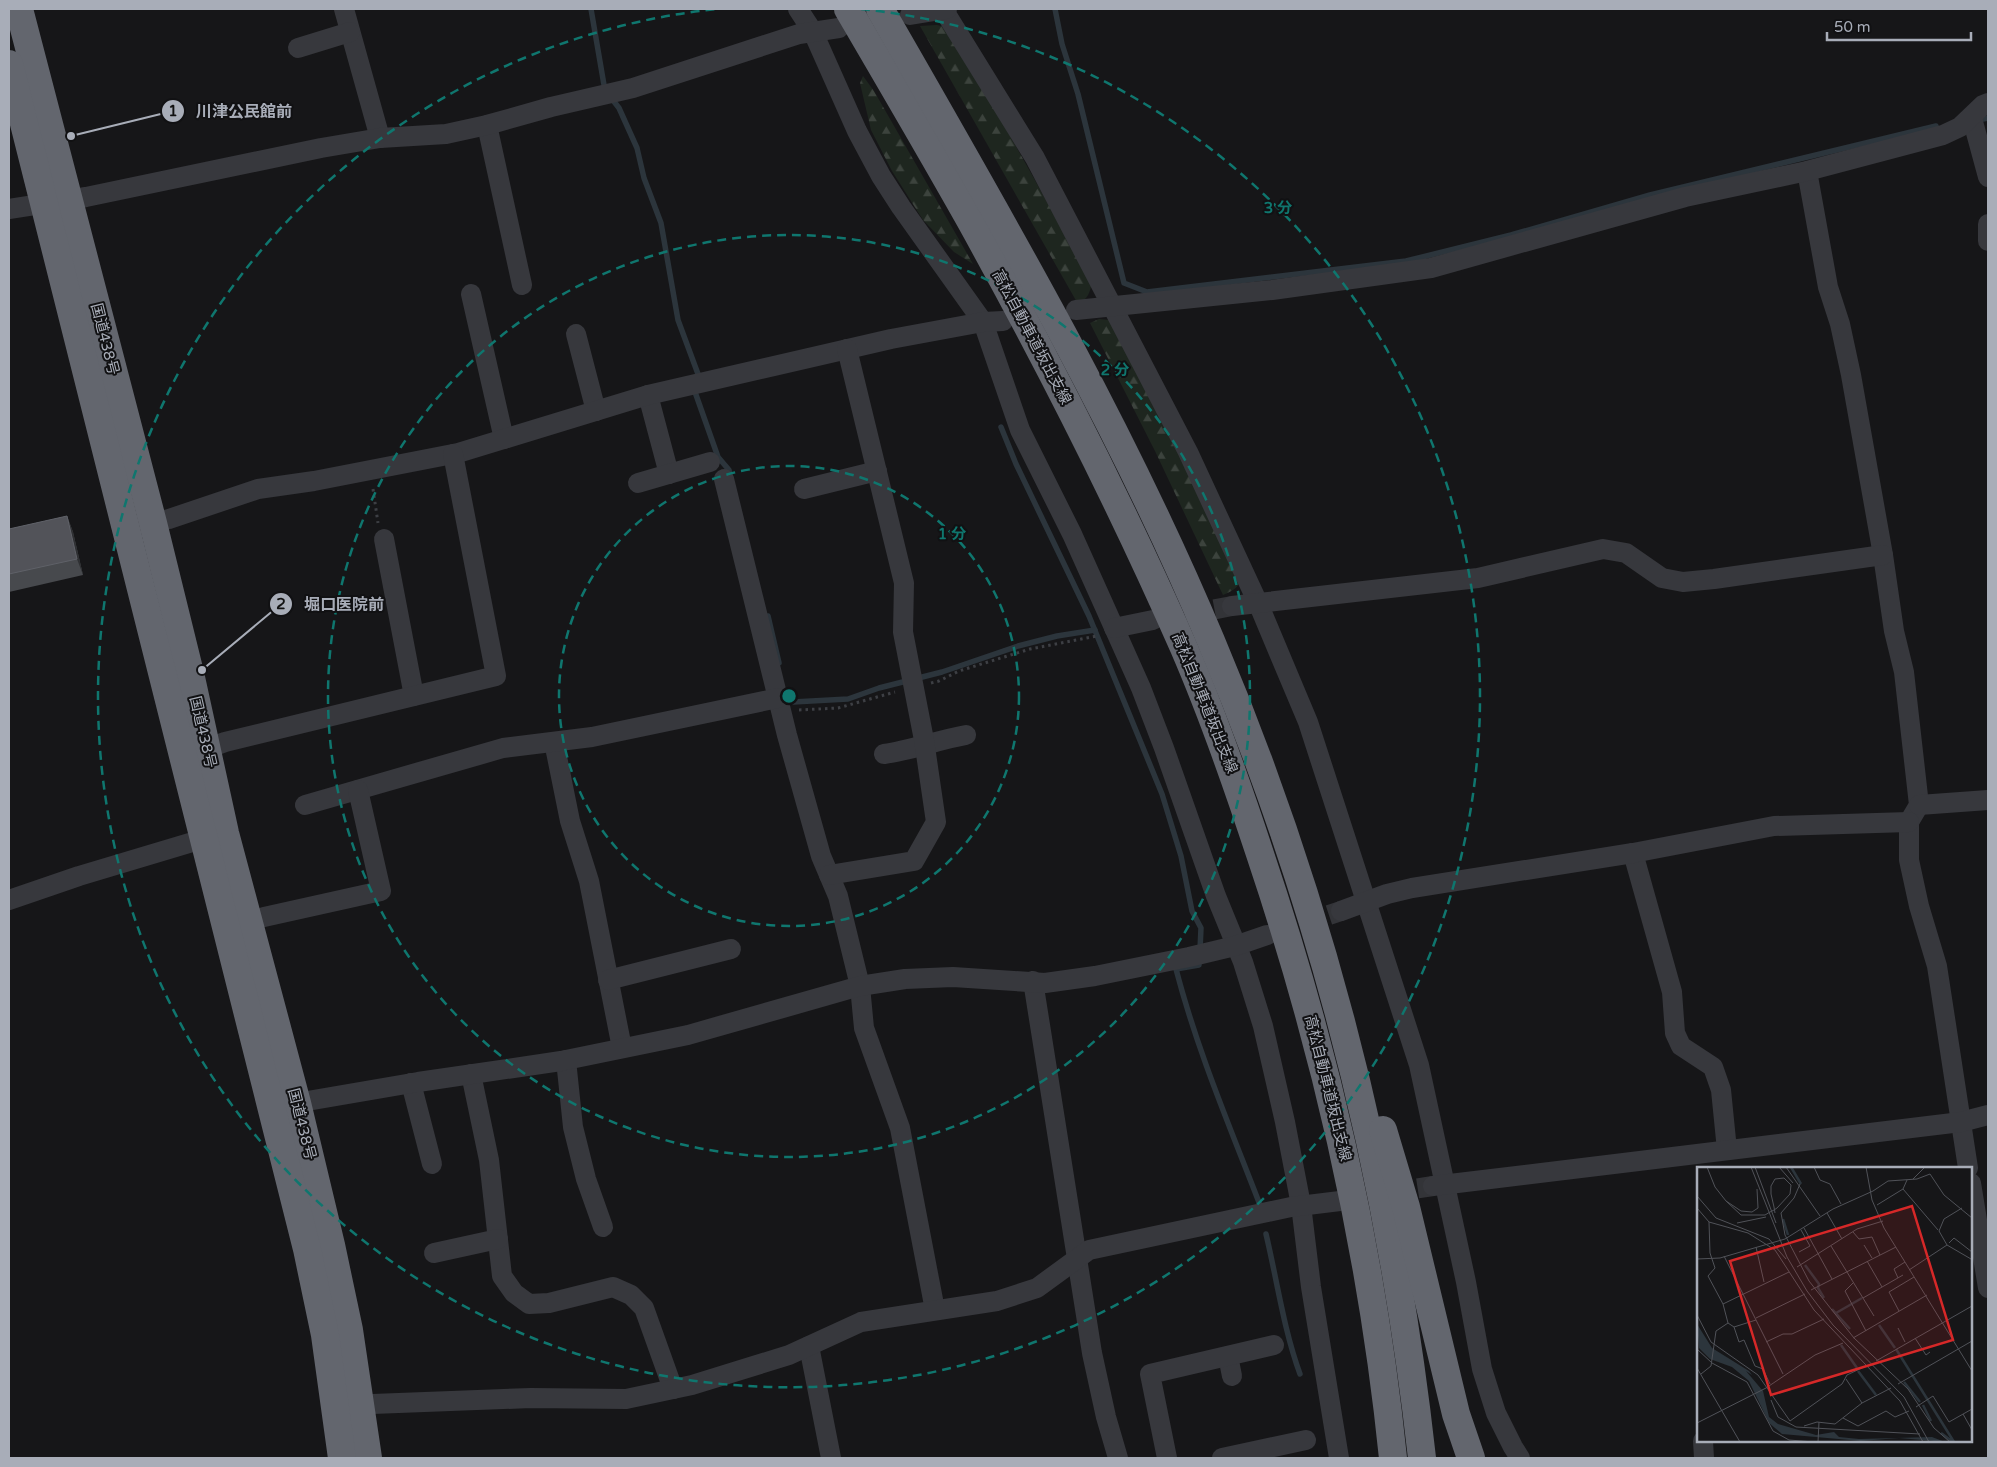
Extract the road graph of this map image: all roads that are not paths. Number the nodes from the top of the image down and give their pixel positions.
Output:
1 (19, 9) edge
2 (344, 9) edge
3 (798, 9) edge
4 (880, 9) edge
5 (944, 9) edge
6 (910, 15) dead end
7 (844, 19) edge
8 (350, 32) junction
9 (813, 32) junction
10 (298, 48) dead end
11 (9, 64) edge
12 (1988, 103) edge
13 (1972, 118) junction
14 (488, 125) junction
15 (380, 138) junction
16 (1807, 171) junction
17 (1988, 177) edge
18 (57, 201) junction
19 (9, 210) edge
20 (1988, 224) edge
21 (1988, 241) edge
22 (522, 285) dead end
23 (471, 294) dead end
24 (1113, 307) junction
25 (1076, 310) dead end
26 (1004, 321) dead end
27 (983, 322) junction
28 (576, 334) dead end
29 (847, 349) junction
30 (648, 395) junction
31 (596, 411) junction
32 (504, 439) junction
33 (453, 454) junction
34 (710, 462) dead end
35 (877, 471) junction
36 (670, 474) junction
37 (724, 479) dead end
38 (638, 482) dead end
39 (804, 489) dead end
40 (140, 525) junction
41 (384, 540) road end
42 (1883, 555) junction
43 (1258, 603) junction
44 (1232, 606) tunnel mouth
45 (1153, 620) dead end
46 (1114, 628) junction
47 (414, 696) junction
48 (779, 704) junction
49 (966, 735) dead end
50 (554, 742) junction
51 (925, 745) junction
52 (195, 753) junction
53 (884, 754) dead end
54 (358, 790) junction
55 (1988, 800) edge
56 (305, 805) dead end
57 (1914, 814) junction
58 (214, 836) junction
59 (1633, 853) junction
60 (829, 876) junction
61 (9, 900) edge
62 (1365, 902) junction
63 (1341, 911) tunnel mouth
64 (237, 925) junction
65 (1317, 931) junction
66 (1267, 935) tunnel mouth
67 (1235, 946) junction
68 (732, 950) dead end
69 (608, 980) junction
70 (1033, 982) junction
71 (860, 986) junction
72 (622, 1048) junction
73 (566, 1060) junction
74 (471, 1074) junction
75 (411, 1083) junction
76 (296, 1103) junction
77 (270, 1108) junction
78 (1988, 1115) edge
79 (1961, 1122) junction
80 (1720, 1156) edge
81 (432, 1164) dead end
82 (1968, 1167) edge
83 (1438, 1185) junction
84 (1972, 1189) edge
85 (1340, 1201) dead end
86 (1301, 1205) junction
87 (604, 1226) dead end
88 (498, 1239) junction
89 (434, 1253) dead end
90 (1077, 1259) junction
91 (1988, 1288) edge
92 (935, 1310) junction
93 (1274, 1345) dead end
94 (809, 1346) junction
95 (1228, 1356) junction
96 (1232, 1376) dead end
97 (673, 1389) junction
98 (348, 1405) junction
99 (1306, 1440) dead end
100 (1703, 1442) edge
101 (342, 1458) edge
102 (368, 1458) edge
103 (832, 1458) edge
104 (1118, 1458) edge
105 (1167, 1458) edge
106 (1222, 1458) edge
107 (1339, 1458) edge
108 (1393, 1458) edge
109 (1422, 1458) edge
110 (1471, 1458) edge
111 (1520, 1458) edge
112 (1704, 1458) edge

1 - 18 highway, 国道438号
2 - 8 street
3 - 9 street
4 - 65 highway, 高松自動車道坂出支線
5 - 6 street
5 - 24 street
7 - 9 street
7 - 108 highway, 高松自動車道坂出支線
8 - 10 street
8 - 15 street
9 - 14 street
9 - 27 street
11 - 18 highway, 国道438号
12 - 13 street
13 - 16 street
13 - 17 street
14 - 15 street
14 - 22 street
15 - 18 street
16 - 24 street
16 - 42 street
18 - 19 street
18 - 40 highway, 国道438号
20 - 21 street
23 - 32 street
24 - 25 street
24 - 43 street
26 - 27 street
27 - 29 street
27 - 46 street
28 - 31 street
29 - 30 street
29 - 35 street
30 - 31 street
30 - 36 street
31 - 32 street
32 - 33 street
33 - 40 street
33 - 47 street
34 - 36 street
35 - 39 street
35 - 51 street
36 - 38 street
37 - 48 street
40 - 52 highway, 国道438号
41 - 47 street
42 - 43 street
42 - 57 street
43 - 44 street
43 - 62 street
45 - 46 street
46 - 67 street
47 - 52 street
48 - 50 street
48 - 60 street
49 - 51 street
50 - 54 street
50 - 69 street
51 - 53 street
51 - 60 street
52 - 58 highway, 国道438号
54 - 56 street
54 - 64 street
55 - 57 street
57 - 59 street
57 - 79 street
58 - 61 street
58 - 64 highway, 国道438号
59 - 62 street
59 - 80 street
60 - 71 street
62 - 63 street
62 - 83 street
64 - 76 highway, 国道438号
64 - 77 highway, 国道438号
65 - 109 highway, 高松自動車道坂出支線
65 - 110 highway
66 - 67 street
67 - 70 street
67 - 86 street
68 - 69 street
69 - 72 street
70 - 71 street
70 - 90 street
71 - 72 street
71 - 92 street
72 - 73 street
73 - 74 street
73 - 87 street
74 - 75 street
74 - 88 street
75 - 76 street
75 - 81 street
76 - 77 street
76 - 98 highway, 国道438号
77 - 98 highway, 国道438号
78 - 79 street
79 - 80 street
79 - 82 street
80 - 83 street
83 - 111 street
84 - 91 street
85 - 86 street
86 - 90 street
86 - 107 street
88 - 89 street
88 - 97 street
90 - 92 street
90 - 104 street
92 - 94 street
93 - 95 street
94 - 97 street
94 - 103 street
95 - 96 street
95 - 105 street
97 - 98 street
98 - 101 highway, 国道438号
98 - 102 highway, 国道438号
99 - 106 street
100 - 112 street

